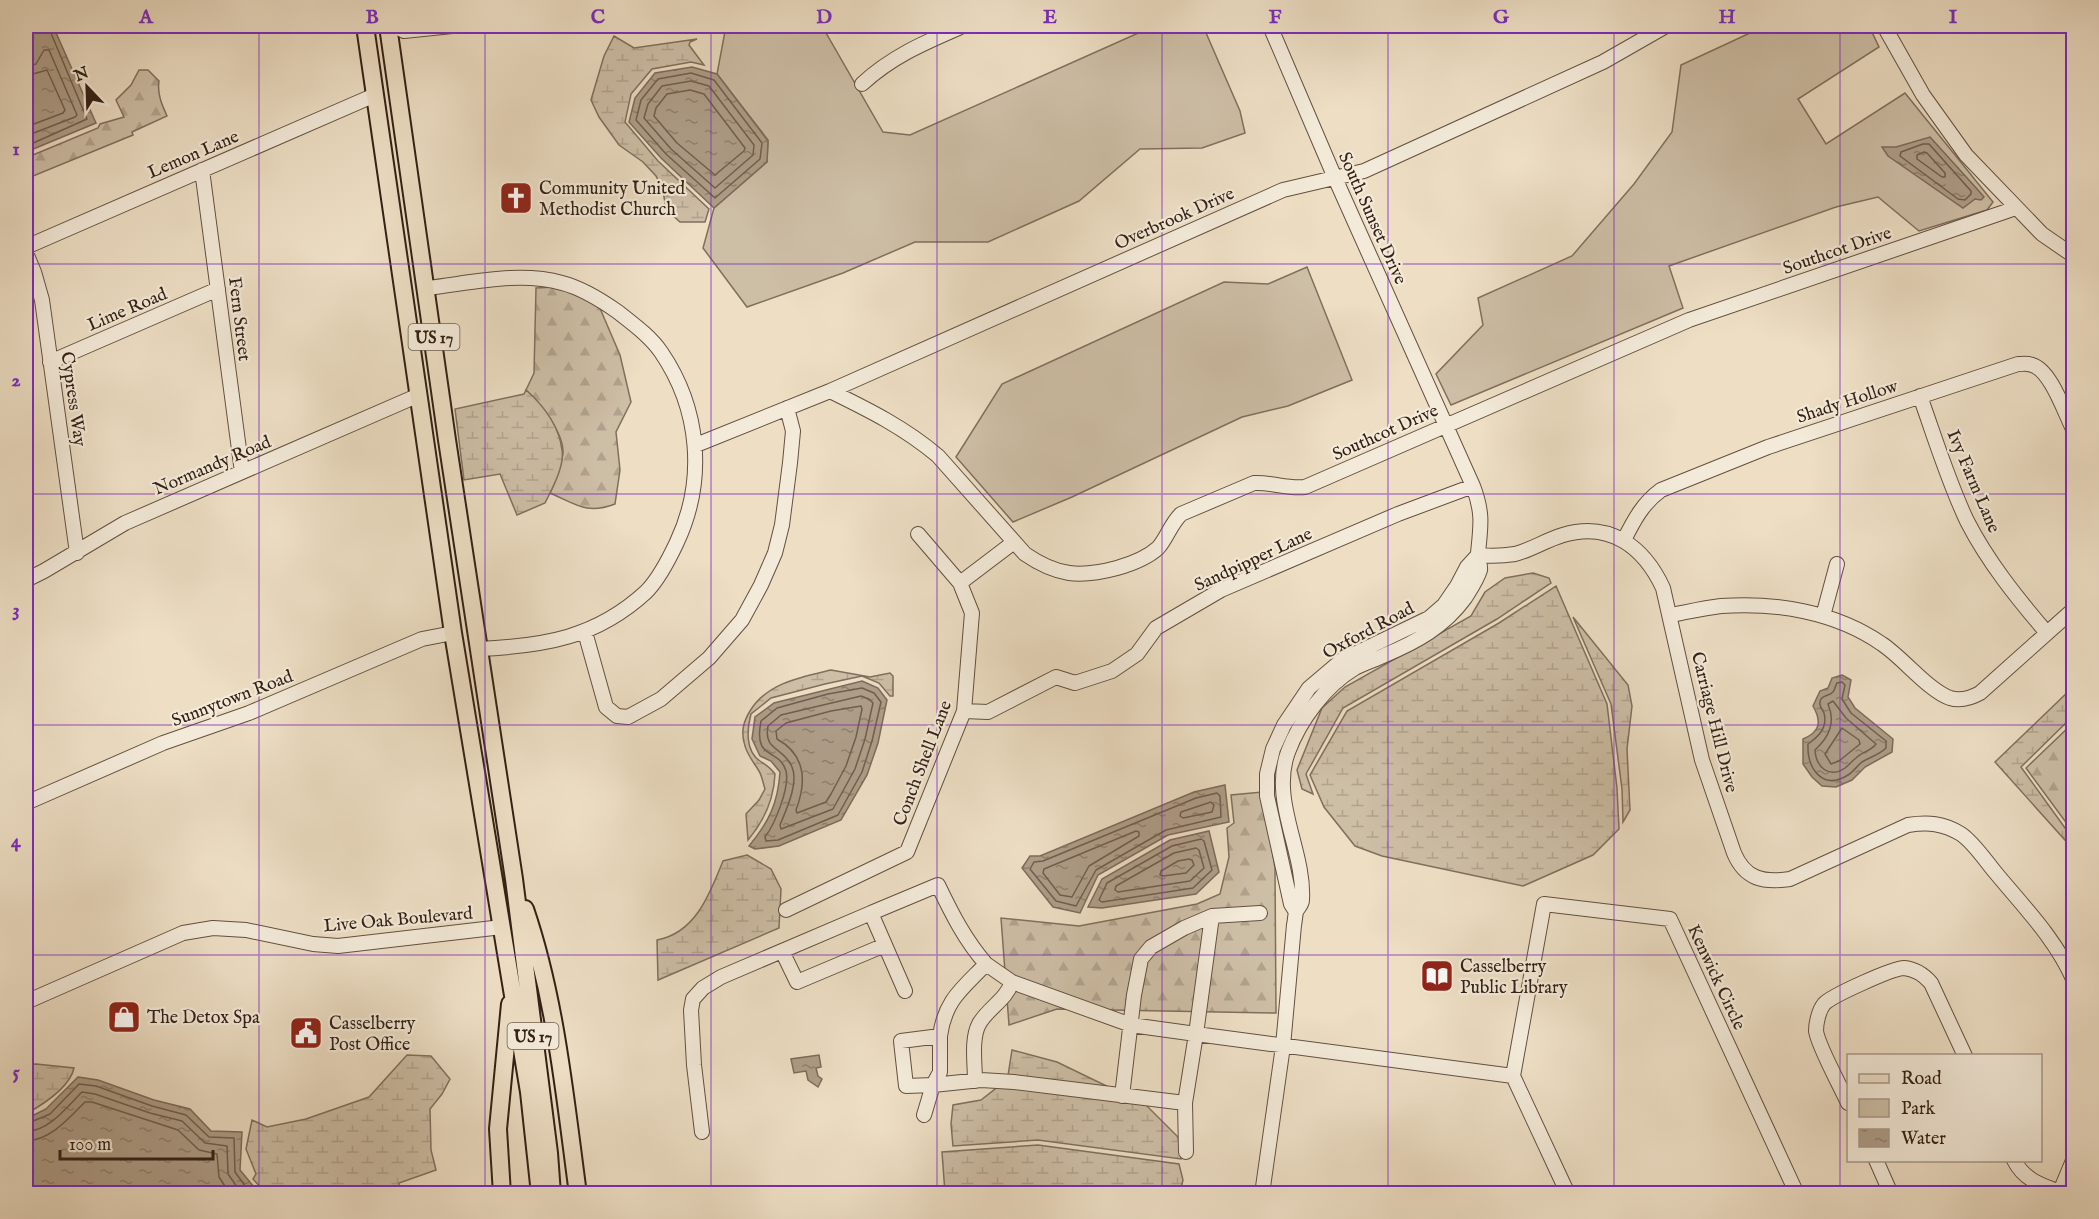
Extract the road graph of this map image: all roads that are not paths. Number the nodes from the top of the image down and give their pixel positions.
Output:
1 (365, 26) edge
2 (374, 26) edge
3 (388, 26) edge
4 (394, 26) edge
5 (446, 26) edge
6 (963, 26) edge
7 (1270, 26) edge
8 (1666, 26) edge
9 (1884, 26) edge
10 (395, 75) junction
11 (862, 84) dead end
12 (375, 95) junction
13 (202, 170) junction
14 (1335, 178) junction
15 (413, 196) junction
16 (2016, 208) junction
17 (26, 247) edge
18 (26, 253) edge
19 (398, 253) junction
20 (2073, 256) edge
21 (427, 288) junction
22 (218, 289) junction
23 (50, 362) junction
24 (830, 391) junction
25 (418, 395) junction
26 (1920, 396) junction
27 (787, 408) junction
28 (1445, 425) junction
29 (2073, 431) edge
30 (447, 440) junction
31 (696, 445) junction
32 (242, 472) junction
33 (1473, 486) junction
34 (918, 534) dead end
35 (1624, 540) junction
36 (1014, 542) junction
37 (77, 553) junction
38 (1478, 555) junction
39 (1837, 564) dead end
40 (26, 580) edge
41 (960, 583) junction
42 (2073, 609) edge
43 (1671, 615) junction
44 (1823, 616) junction
45 (585, 632) junction
46 (453, 633) junction
47 (2047, 633) junction
48 (479, 649) junction
49 (483, 676) junction
50 (964, 711) junction
51 (26, 803) edge
52 (514, 879) junction
53 (786, 909) dead end
54 (871, 913) junction
55 (1260, 913) dead end
56 (1212, 916) junction
57 (502, 927) junction
58 (885, 945) junction
59 (782, 951) junction
60 (986, 964) junction
61 (2073, 977) edge
62 (1012, 982) junction
63 (512, 985) junction
64 (905, 991) dead end
65 (26, 1002) edge
66 (1131, 1025) junction
67 (1196, 1034) junction
68 (940, 1036) junction
69 (1283, 1046) junction
70 (1964, 1054) edge
71 (1513, 1076) junction
72 (975, 1081) junction
73 (933, 1085) junction
74 (1122, 1096) junction
75 (1847, 1101) edge
76 (1185, 1103) junction
77 (924, 1115) dead end
78 (702, 1132) dead end
79 (1186, 1152) dead end
80 (2073, 1158) edge
81 (1875, 1162) edge
82 (2015, 1162) edge
83 (2060, 1193) edge
84 (502, 1194) edge
85 (540, 1194) edge
86 (552, 1194) edge
87 (578, 1194) edge
88 (1262, 1194) edge
89 (1568, 1194) edge
90 (1797, 1194) edge
91 (1891, 1194) edge

1 - 12 main road, US 17
2 - 10 main road
3 - 10 main road, US 17
4 - 5 street
6 - 11 street
7 - 14 street, South Sunset Drive
8 - 14 street, Overbrook Drive
9 - 16 street
10 - 15 main road, US 17
12 - 13 street, Lemon Lane
12 - 15 main road
12 - 19 main road, US 17
13 - 17 street, Lemon Lane
13 - 22 street, Fern Street
14 - 24 street, Overbrook Drive
14 - 28 street, South Sunset Drive
15 - 21 main road, US 17
16 - 20 street
16 - 28 street, Southcot Drive
18 - 23 street, Cypress Way
19 - 21 main road
19 - 25 main road, US 17
21 - 30 main road, US 17
21 - 31 street
22 - 23 street, Lime Road
22 - 32 street, Fern Street
23 - 37 street, Cypress Way
24 - 27 street, Overbrook Drive
24 - 36 street, Southcot Drive
25 - 30 main road
25 - 32 street, Normandy Road
25 - 46 main road, US 17
26 - 29 street, Shady Hollow
26 - 35 street, Shady Hollow
26 - 47 street, Ivy Farm Lane
27 - 31 street, Overbrook Drive
27 - 45 street
28 - 33 street, Oxford Road
28 - 36 street, Southcot Drive
30 - 48 main road, US 17
31 - 45 street
32 - 37 street, Normandy Road
33 - 38 street, Oxford Road
33 - 50 street, Sandpipper Lane
34 - 41 street, Conch Shell Lane
35 - 38 street, Carriage Hill Drive
35 - 43 street, Carriage Hill Drive
36 - 41 street
37 - 40 street, Normandy Road
38 - 69 street, Oxford Road
39 - 44 street
41 - 50 street, Conch Shell Lane
42 - 47 street
43 - 44 street
43 - 61 street, Carriage Hill Drive
44 - 47 street
45 - 48 street
46 - 49 main road
46 - 51 street, Sunnytown Road
46 - 57 main road, US 17
48 - 49 main road, US 17
49 - 52 main road, US 17
50 - 53 street, Conch Shell Lane
52 - 86 main road, US 17
52 - 87 main road
54 - 58 street
54 - 59 street
54 - 60 street
55 - 56 street
56 - 66 street
56 - 67 street
57 - 63 main road, US 17
57 - 65 street, Live Oak Boulevard
58 - 59 street
58 - 64 street
59 - 78 street
60 - 62 street
60 - 68 street
62 - 66 street
62 - 72 street
63 - 84 main road
63 - 85 main road, US 17
66 - 67 street
66 - 74 street
67 - 69 street
67 - 76 street
68 - 73 street
68 - 73 street
69 - 71 street
69 - 88 street, Oxford Road
70 - 75 street
71 - 89 street
71 - 90 street, Kenwick Circle
72 - 73 street
72 - 74 street
73 - 77 street
74 - 76 street
76 - 79 street
80 - 83 street
81 - 91 street
82 - 83 street

